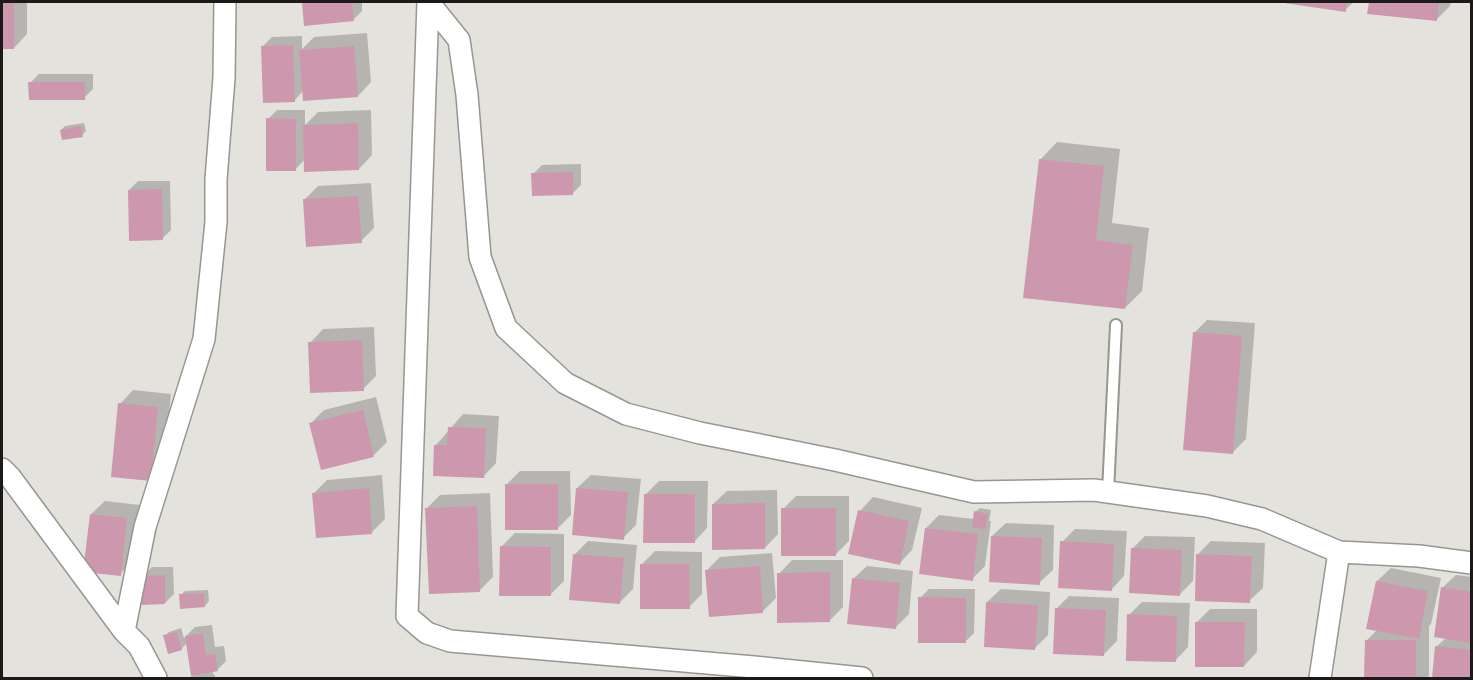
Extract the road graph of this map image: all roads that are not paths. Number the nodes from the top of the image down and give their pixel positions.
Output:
1 (225, 2) edge
2 (428, 2) edge
3 (1116, 325) dead end
4 (2, 469) edge
5 (1107, 492) junction
6 (1339, 552) junction
7 (1472, 563) edge
8 (124, 631) junction
9 (156, 678) edge
10 (861, 678) edge
11 (1320, 678) edge

1 - 8 street
2 - 5 street
2 - 10 street
3 - 5 lane
4 - 8 street
5 - 6 street
6 - 7 street
6 - 11 street
8 - 9 street

